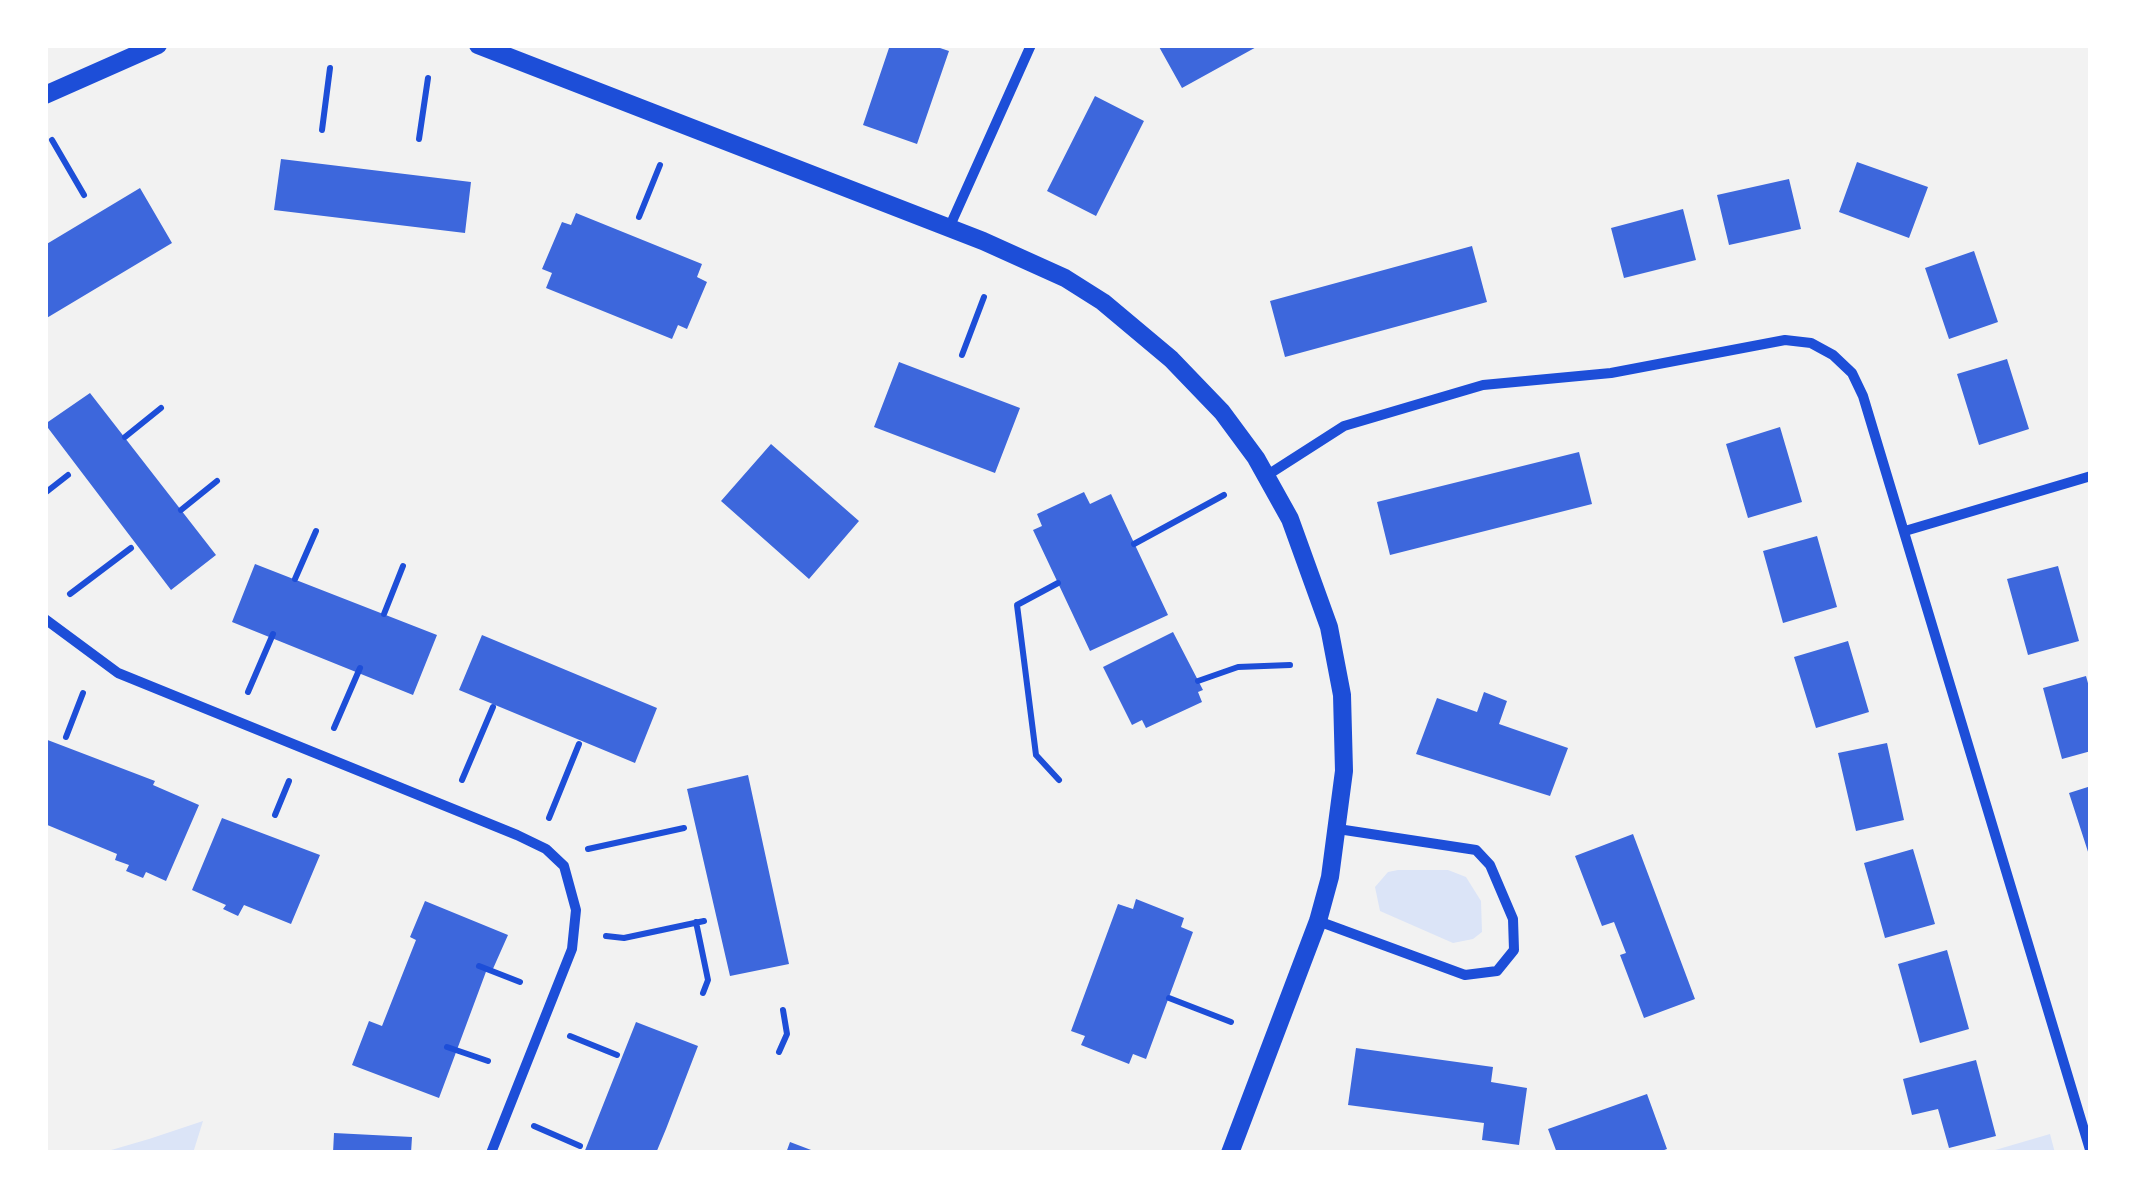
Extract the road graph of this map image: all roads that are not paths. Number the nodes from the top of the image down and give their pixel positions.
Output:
1 (158, 45) edge
2 (1031, 45) edge
3 (483, 46) edge
4 (45, 94) edge
5 (949, 228) junction
6 (1266, 476) junction
7 (2091, 476) edge
8 (1905, 532) junction
9 (45, 620) edge
10 (1338, 829) junction
11 (1318, 921) junction
12 (491, 1153) edge
13 (1230, 1153) edge
14 (2091, 1153) edge

1 - 4 street
2 - 5 street
3 - 5 street
5 - 6 street
6 - 8 street
6 - 10 street
7 - 8 street
8 - 14 street
9 - 12 street
10 - 11 street
10 - 11 street
11 - 13 street

